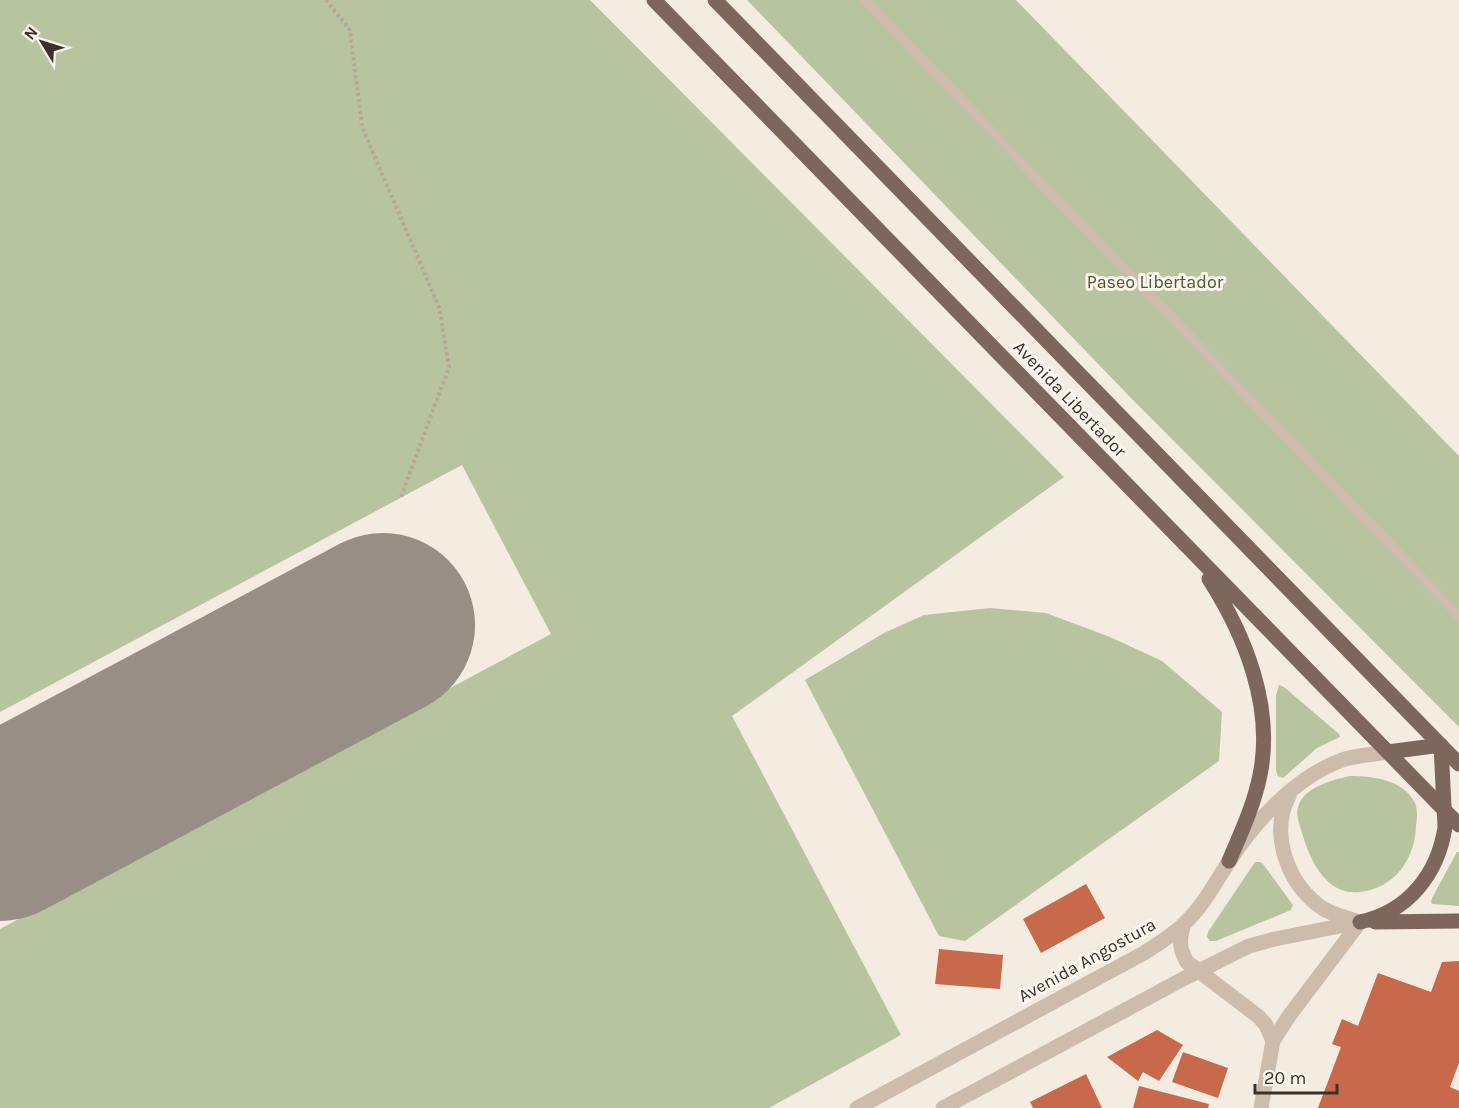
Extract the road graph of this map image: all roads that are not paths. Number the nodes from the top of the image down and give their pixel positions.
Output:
1 (654, 0) edge
2 (715, 0) edge
3 (865, 0) edge
4 (1193, 553) junction
5 (1459, 616) edge
6 (1441, 745) junction
7 (1388, 752) junction
8 (1457, 758) edge
9 (1292, 790) junction
10 (1444, 810) junction
11 (1459, 825) edge
12 (1229, 861) junction
13 (1459, 921) edge
14 (1360, 922) junction
15 (1184, 924) junction
16 (1198, 971) junction
17 (1273, 1041) junction
18 (857, 1108) edge
19 (943, 1108) edge
20 (1261, 1108) edge

1 - 4 main road, Avenida Libertador
2 - 6 main road, Avenida Libertador
3 - 5 lane
4 - 7 main road, Avenida Libertador
4 - 12 main road
6 - 7 main road
6 - 8 main road, Avenida Libertador
6 - 10 main road
7 - 9 street, Avenida Angostura
7 - 10 main road, Avenida Libertador
9 - 12 street, Avenida Angostura
9 - 14 street
10 - 11 main road, Avenida Libertador
10 - 14 main road
12 - 15 street, Avenida Angostura
13 - 14 main road
14 - 16 street
14 - 17 street
15 - 16 street
15 - 18 street, Avenida Angostura
16 - 17 street
16 - 19 street
17 - 20 street

